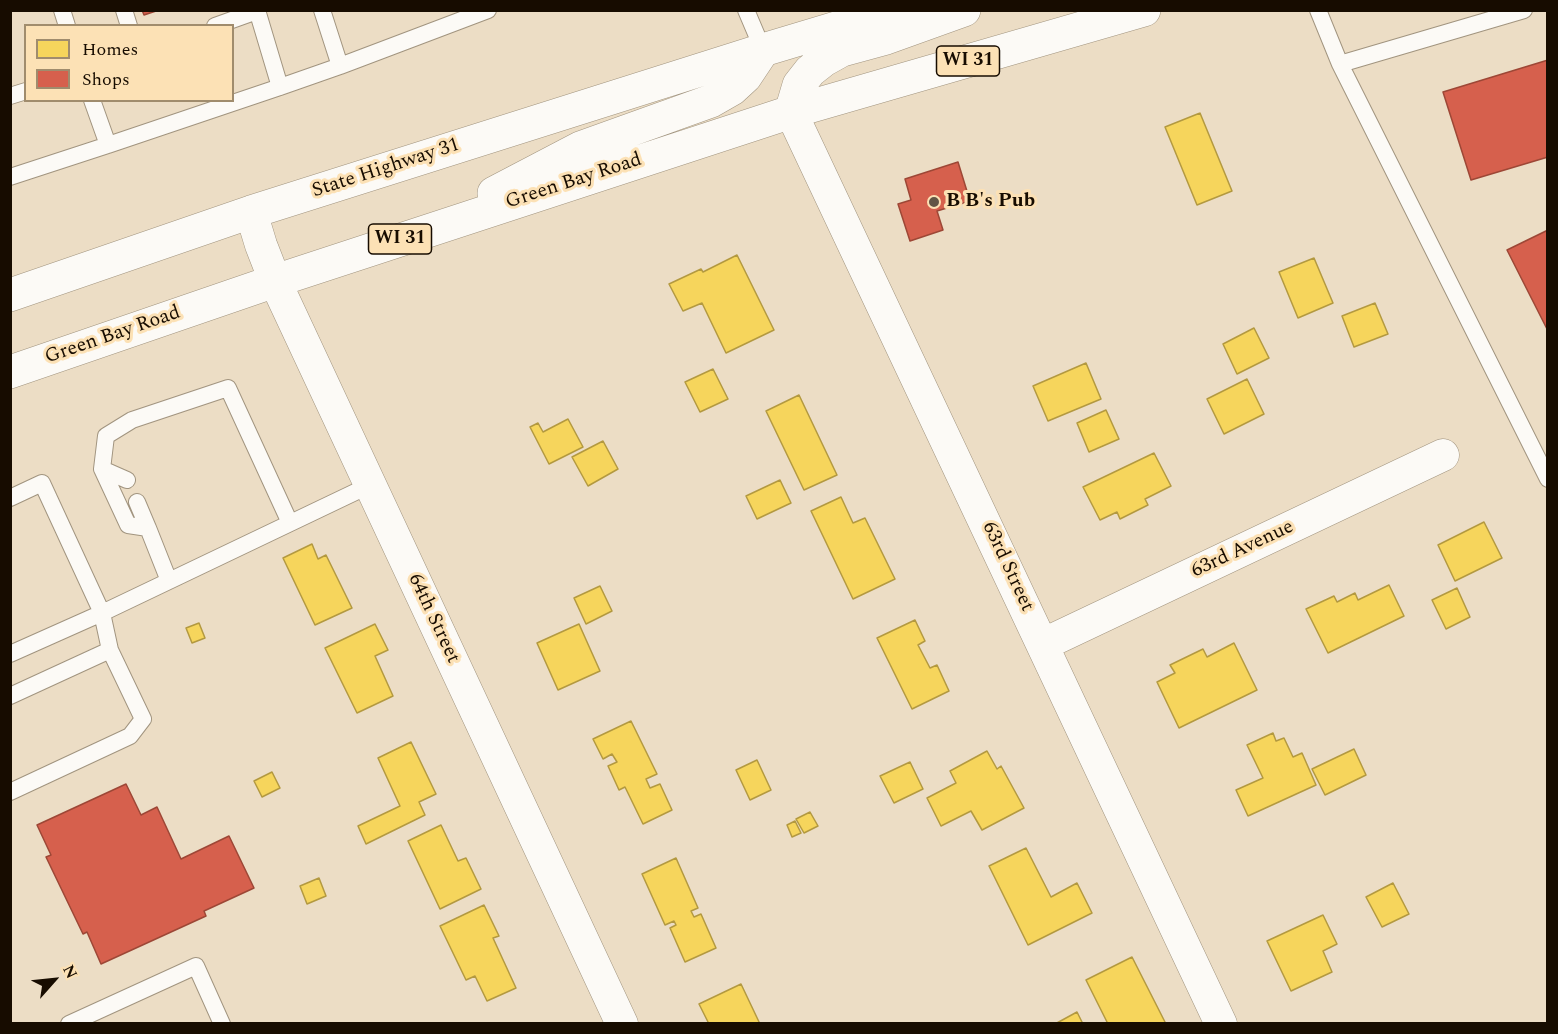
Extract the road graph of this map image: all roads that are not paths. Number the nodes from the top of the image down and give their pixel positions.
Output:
1 (322, 10) edge
2 (746, 10) edge
3 (896, 10) edge
4 (964, 10) edge
5 (1144, 10) edge
6 (1318, 10) edge
7 (1524, 10) edge
8 (257, 11) edge
9 (488, 11) edge
10 (221, 24) edge
11 (763, 50) junction
12 (1340, 64) junction
13 (340, 66) junction
14 (280, 87) junction
15 (93, 102) edge
16 (791, 112) junction
17 (108, 146) junction
18 (10, 177) edge
19 (251, 212) junction
20 (421, 232) junction
21 (275, 281) junction
22 (10, 295) edge
23 (10, 372) edge
24 (1443, 455) dead end
25 (102, 469) junction
26 (1548, 479) edge
27 (127, 480) dead end
28 (370, 485) junction
29 (10, 498) edge
30 (137, 502) dead end
31 (290, 523) junction
32 (148, 528) junction
33 (169, 581) junction
34 (102, 613) junction
35 (1044, 644) junction
36 (110, 650) junction
37 (10, 654) edge
38 (10, 696) edge
39 (10, 792) edge
40 (69, 1023) edge
41 (222, 1023) edge
42 (622, 1023) edge
43 (1221, 1023) edge

1 - 13 lane
2 - 11 lane
3 - 11 main road
4 - 16 main road
5 - 16 main road, Green Bay Road / WI 31
6 - 12 lane
7 - 12 lane
8 - 10 lane
8 - 14 lane
9 - 13 lane
11 - 19 main road, State Highway 31
11 - 20 main road
12 - 26 lane
13 - 14 lane
14 - 17 lane
15 - 17 lane
16 - 20 main road, Green Bay Road / WI 31
16 - 35 street, 63rd Street
17 - 18 lane
19 - 21 street, 64th Street
19 - 22 main road, State Highway 31
20 - 21 main road, Green Bay Road / WI 31
21 - 23 main road, Green Bay Road / WI 31
21 - 28 street, 64th Street
24 - 35 street, 63rd Avenue
25 - 27 lane
25 - 31 lane
25 - 32 lane
28 - 31 lane
28 - 42 street, 64th Street
29 - 34 lane
30 - 32 lane
31 - 33 lane
32 - 33 lane
33 - 34 lane
34 - 36 lane
34 - 37 lane
35 - 43 street, 63rd Street
36 - 38 lane
36 - 39 lane
40 - 41 lane

